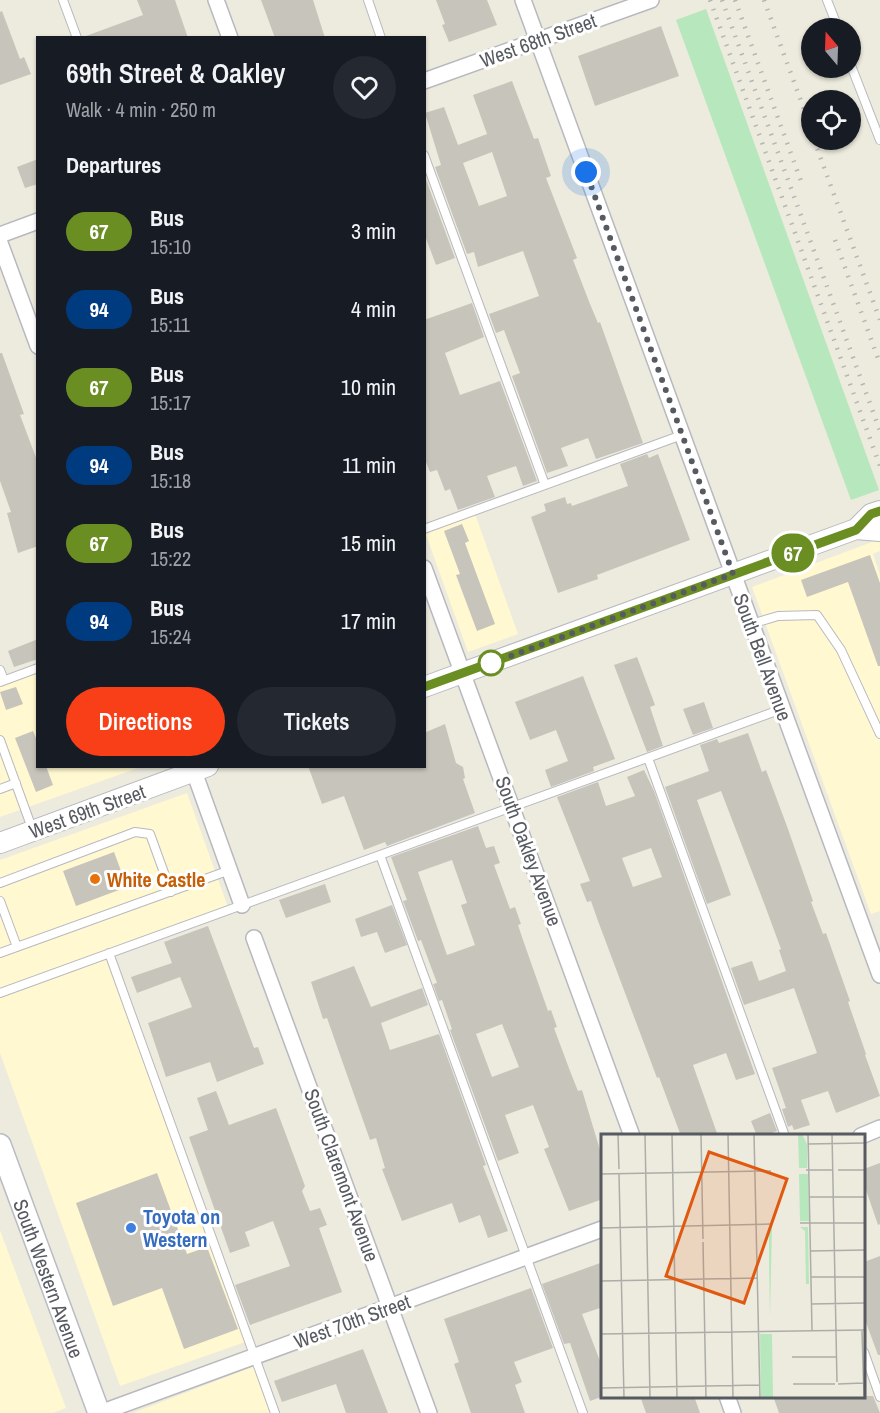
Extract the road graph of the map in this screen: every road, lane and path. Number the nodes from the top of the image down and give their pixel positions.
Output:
1 (63, 0) edge
2 (216, 0) edge
3 (368, 0) edge
4 (523, 0) edge
5 (651, 0) edge
6 (827, 0) edge
7 (834, 18) edge
8 (75, 36) edge
9 (229, 36) edge
10 (380, 36) edge
11 (538, 40) junction
12 (856, 78) edge
13 (426, 80) edge
14 (880, 140) edge
15 (426, 160) edge
16 (36, 222) edge
17 (0, 235) edge
18 (0, 243) edge
19 (36, 341) edge
20 (682, 435) junction
21 (545, 485) junction
22 (880, 511) edge
23 (426, 528) edge
24 (856, 530) junction
25 (880, 531) edge
26 (426, 573) edge
27 (733, 574) junction
28 (751, 624) junction
29 (36, 669) edge
30 (0, 670) edge
31 (464, 673) junction
32 (2, 681) edge
33 (426, 686) edge
34 (782, 709) junction
35 (880, 734) edge
36 (0, 740) edge
37 (648, 758) junction
38 (198, 768) edge
39 (16, 783) junction
40 (0, 789) edge
41 (513, 807) junction
42 (33, 831) junction
43 (0, 843) edge
44 (380, 855) junction
45 (230, 870) junction
46 (0, 883) edge
47 (171, 892) junction
48 (0, 901) edge
49 (242, 905) junction
50 (254, 938) dead end
51 (17, 947) junction
52 (0, 953) edge
53 (110, 953) junction
54 (880, 975) edge
55 (0, 993) edge
56 (880, 1128) edge
57 (631, 1134) edge
58 (783, 1134) edge
59 (865, 1134) edge
60 (0, 1145) edge
61 (601, 1230) edge
62 (526, 1257) junction
63 (390, 1307) junction
64 (865, 1355) edge
65 (254, 1357) junction
66 (880, 1397) edge
67 (728, 1398) edge
68 (100, 1413) edge
69 (275, 1413) edge
70 (429, 1413) edge
71 (583, 1413) edge
72 (733, 1413) edge

1 - 8 lane
2 - 9 street
3 - 10 lane
4 - 11 street, South Bell Avenue
5 - 11 street, West 68th Street
6 - 7 lane
11 - 13 street, West 68th Street
11 - 20 street, South Bell Avenue
12 - 14 lane
15 - 21 lane
16 - 17 street
18 - 19 street
20 - 21 lane
20 - 27 street, South Bell Avenue
21 - 23 lane
22 - 24 street
24 - 25 street
24 - 27 street
26 - 31 street, South Oakley Avenue
27 - 28 street, South Bell Avenue
27 - 31 street
28 - 34 street, South Bell Avenue
28 - 35 lane
29 - 32 lane
30 - 32 lane
31 - 33 street
31 - 41 street, South Oakley Avenue
34 - 37 lane
34 - 54 street, South Bell Avenue
36 - 39 lane
37 - 41 lane
37 - 58 lane
38 - 42 street, West 69th Street
38 - 45 street
39 - 40 lane
39 - 42 lane
41 - 44 lane
41 - 57 street, South Oakley Avenue
42 - 43 street, West 69th Street
44 - 49 lane
44 - 62 lane
45 - 47 lane
45 - 49 street
46 - 47 lane
47 - 51 lane
48 - 51 lane
49 - 53 lane
50 - 63 street, South Claremont Avenue
51 - 52 lane
53 - 55 lane
53 - 65 lane
56 - 59 street
60 - 68 main road, South Western Avenue
61 - 62 street, West 70th Street
62 - 63 street, West 70th Street
62 - 71 lane
63 - 65 street, West 70th Street
63 - 70 street, South Claremont Avenue
64 - 66 lane
65 - 68 street, West 70th Street
65 - 69 lane
67 - 72 street

